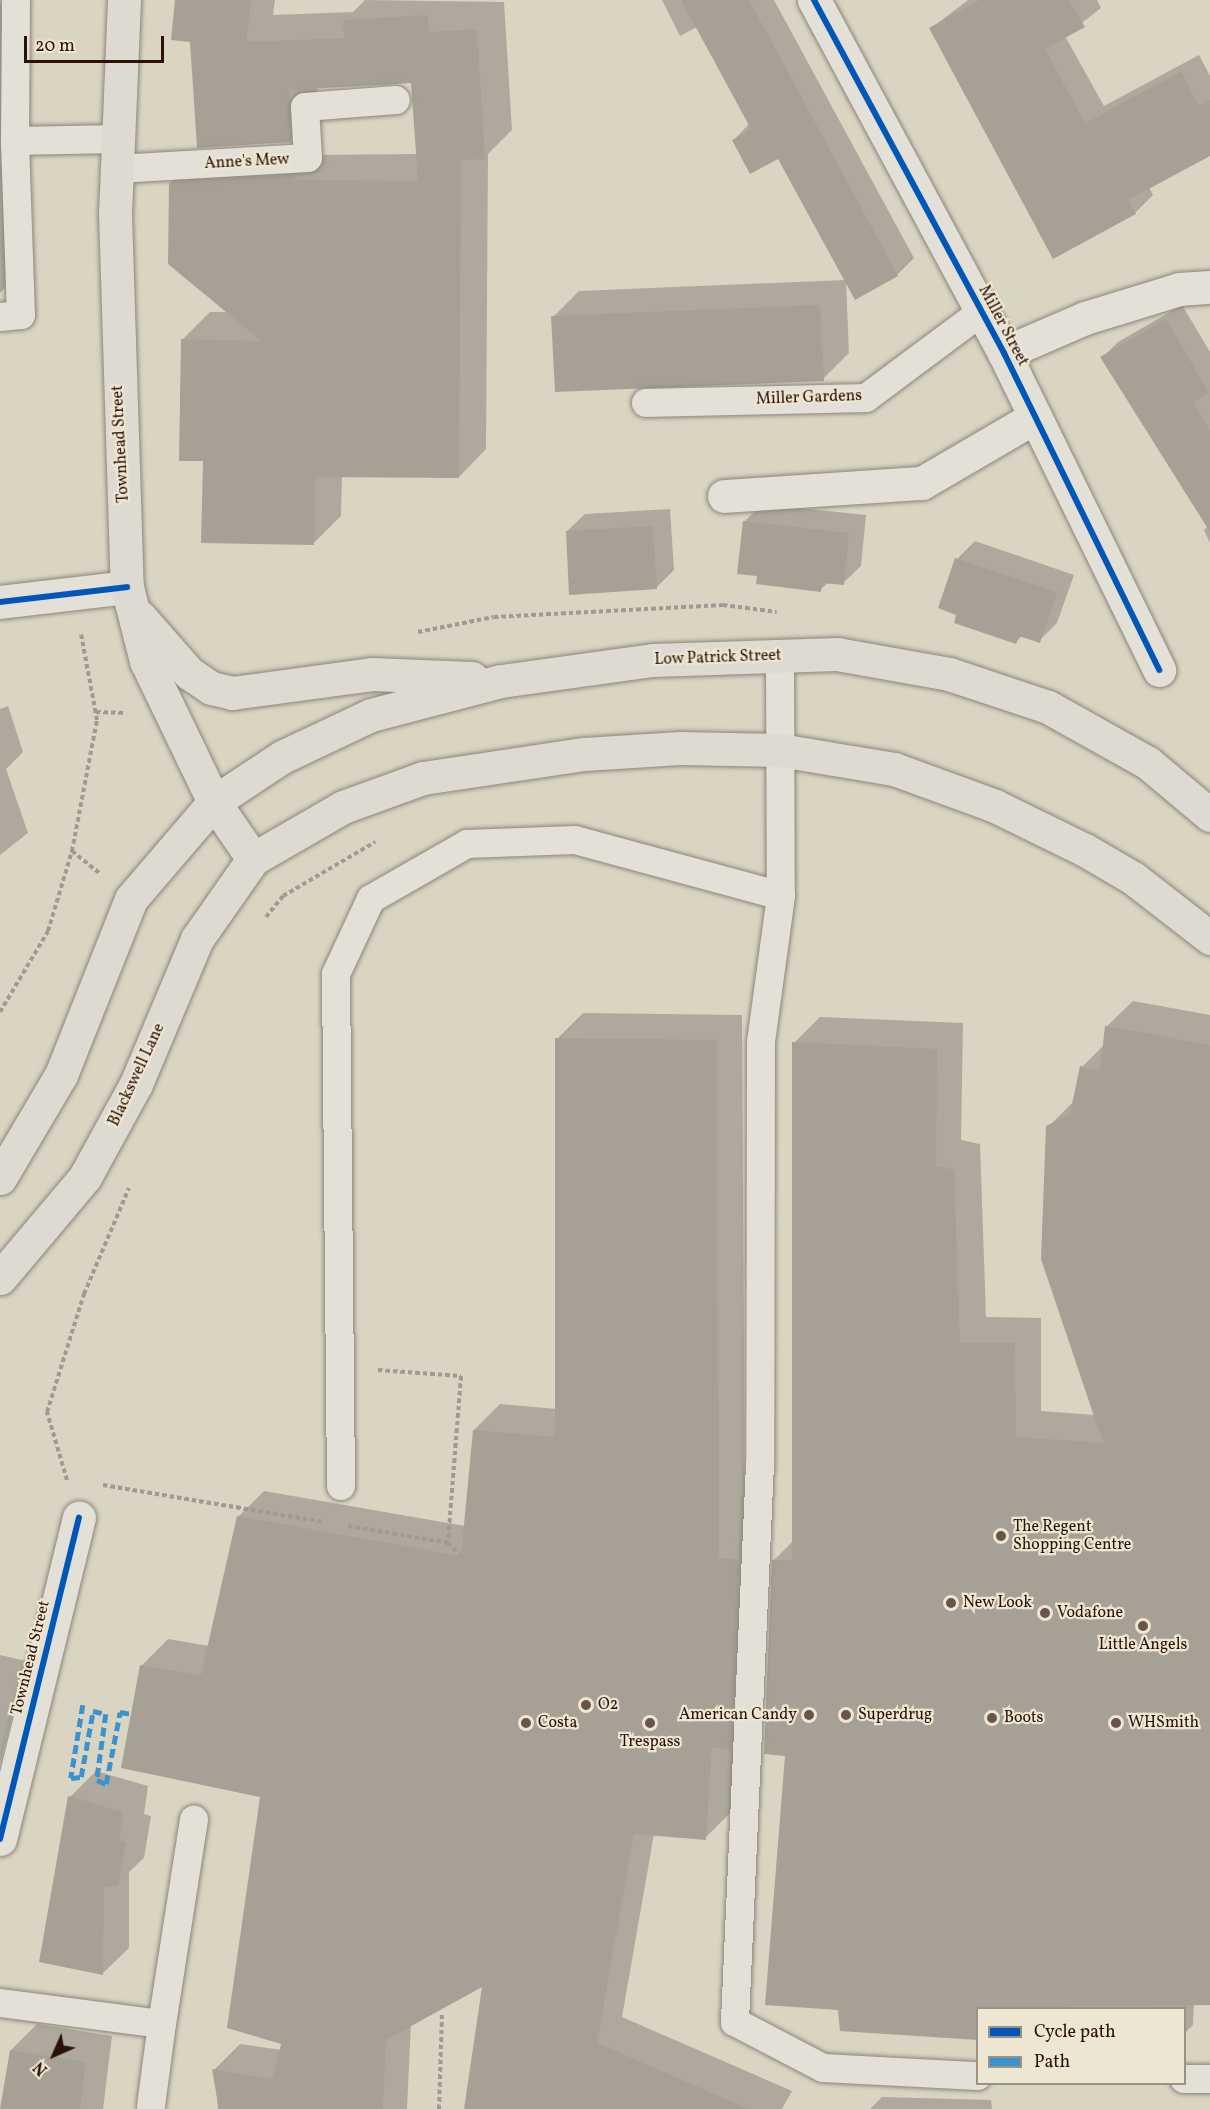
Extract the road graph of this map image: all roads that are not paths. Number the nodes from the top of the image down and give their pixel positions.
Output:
1 (16, 0) edge
2 (124, 0) edge
3 (824, 3) edge
4 (396, 100) dead end
5 (15, 141) junction
6 (118, 154) junction
7 (1210, 287) edge
8 (980, 313) junction
9 (0, 317) edge
10 (1004, 352) junction
11 (646, 403) dead end
12 (1035, 417) junction
13 (724, 496) dead end
14 (129, 596) junction
15 (0, 602) edge
16 (780, 656) junction
17 (1159, 670) dead end
18 (506, 680) junction
19 (780, 750) junction
20 (214, 802) junction
21 (1210, 816) edge
22 (254, 859) junction
23 (781, 896) junction
24 (1210, 938) edge
25 (0, 1178) edge
26 (0, 1278) edge
27 (341, 1486) dead end
28 (79, 1518) road end
29 (194, 1819) dead end
30 (0, 1839) edge
31 (0, 2003) edge
32 (162, 2024) junction
33 (976, 2076) edge
34 (1186, 2079) edge
35 (1210, 2079) edge
36 (151, 2106) dead end

1 - 5 lane
2 - 6 main road, Townhead Street
3 - 8 street, Miller Street
4 - 6 lane, Anne's Mew
5 - 6 lane
5 - 9 lane
6 - 14 main road, Townhead Street
7 - 10 street
8 - 10 street, Miller Street
8 - 11 lane, Miller Gardens
10 - 12 street, Miller Street
12 - 13 street
12 - 17 street, Miller Street
14 - 15 street
14 - 18 main road
14 - 20 main road, Townhead Street
16 - 18 main road, Low Patrick Street
16 - 19 lane
16 - 21 main road, Low Patrick Street
18 - 20 main road, Low Patrick Street
19 - 22 main road
19 - 23 lane
19 - 24 main road
20 - 22 main road, Townhead Street
20 - 25 main road
22 - 26 main road, Blackswell Lane
23 - 27 lane
23 - 33 lane
28 - 30 street, Townhead Street
29 - 32 lane
31 - 32 lane
32 - 36 lane
34 - 35 lane

